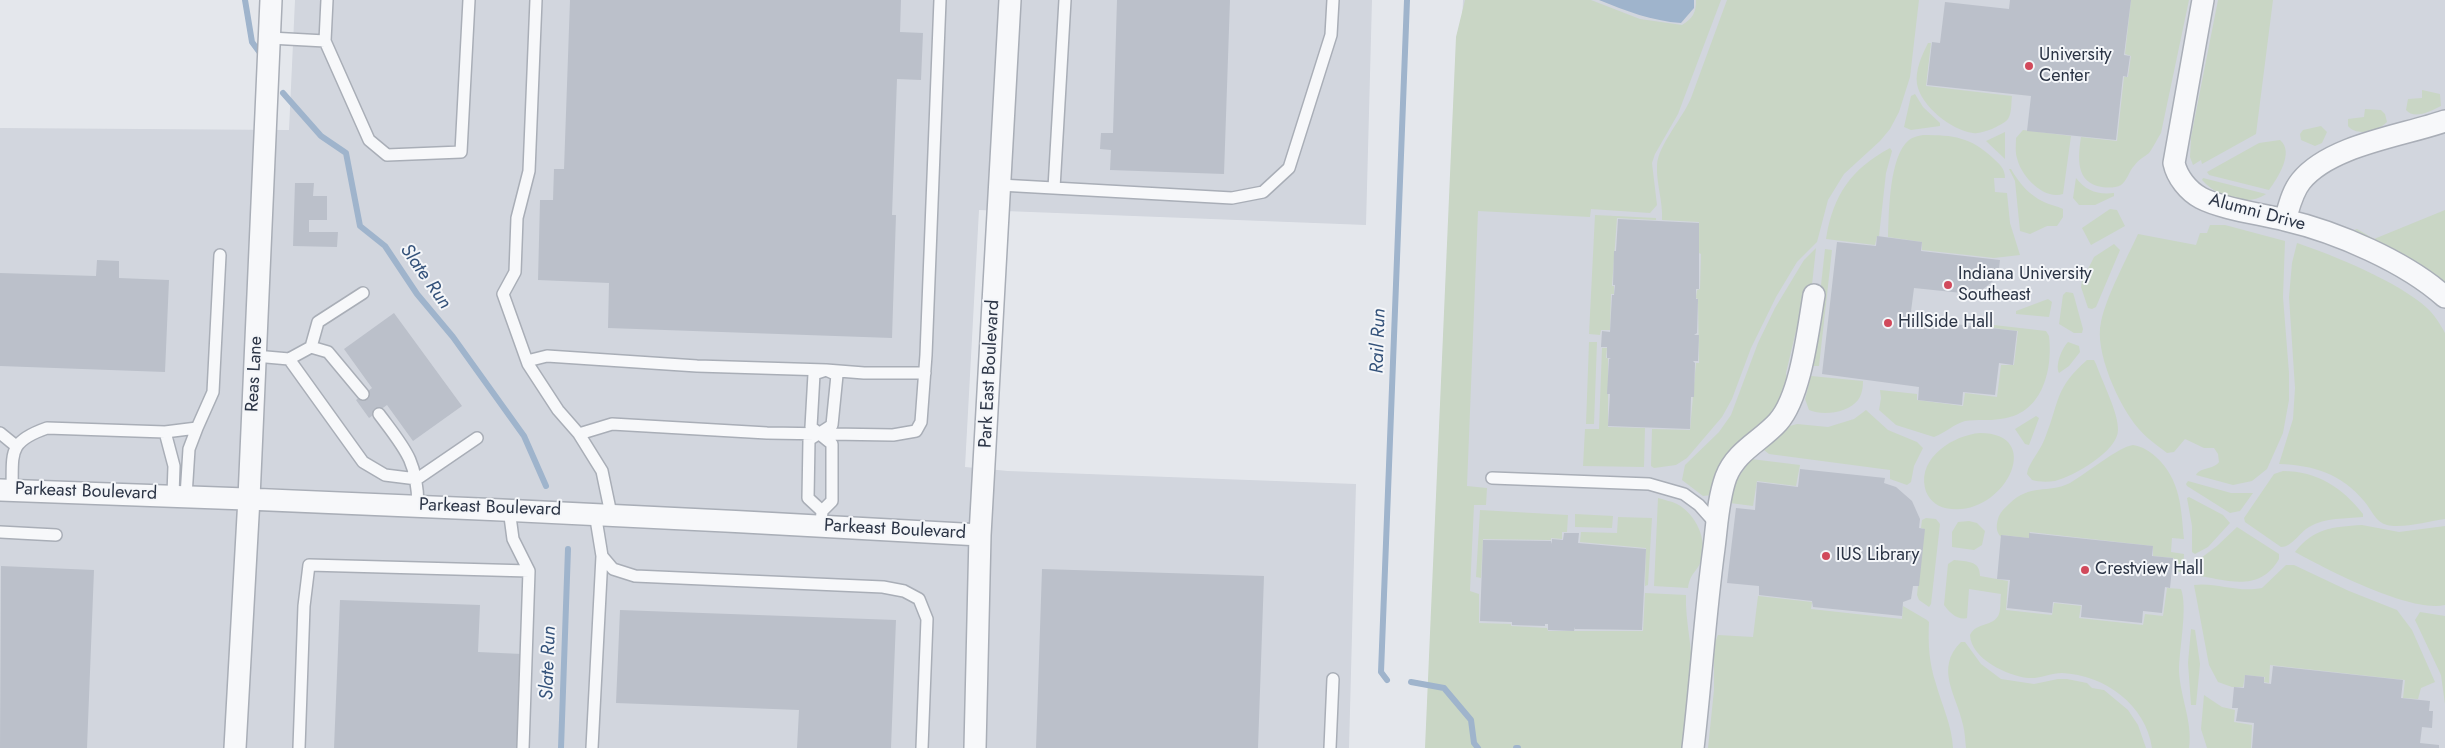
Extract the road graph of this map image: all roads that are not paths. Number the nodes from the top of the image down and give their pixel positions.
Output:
1 (271, 0) edge
2 (327, 0) edge
3 (469, 0) edge
4 (536, 0) edge
5 (940, 0) edge
6 (1010, 0) edge
7 (1065, 0) edge
8 (1333, 0) edge
9 (2203, 0) edge
10 (270, 38) junction
11 (326, 41) junction
12 (2445, 121) edge
13 (1000, 185) junction
14 (1054, 188) junction
15 (2285, 220) junction
16 (220, 255) dead end
17 (363, 293) dead end
18 (1814, 295) dead end
19 (2445, 298) edge
20 (311, 347) junction
21 (255, 356) junction
22 (289, 359) junction
23 (527, 361) junction
24 (826, 370) junction
25 (925, 373) junction
26 (363, 394) dead end
27 (379, 414) dead end
28 (197, 428) junction
29 (165, 432) junction
30 (0, 433) edge
31 (821, 433) junction
32 (579, 434) junction
33 (477, 438) dead end
34 (16, 446) junction
35 (1492, 478) dead end
36 (417, 479) junction
37 (6, 490) edge
38 (179, 495) junction
39 (250, 498) junction
40 (418, 505) junction
41 (509, 509) junction
42 (603, 513) junction
43 (822, 518) junction
44 (1717, 525) junction
45 (0, 532) edge
46 (56, 535) dead end
47 (980, 535) junction
48 (602, 556) junction
49 (529, 571) junction
50 (1333, 679) dead end
51 (235, 748) edge
52 (299, 748) edge
53 (523, 748) edge
54 (592, 748) edge
55 (922, 748) edge
56 (974, 748) edge
57 (1330, 748) edge
58 (1692, 748) edge

1 - 10 street, Reas Lane
2 - 11 lane
3 - 11 lane
4 - 23 lane
5 - 25 lane
6 - 13 street, Park East Boulevard
7 - 14 lane
8 - 14 lane
9 - 15 street, Alumni Drive
10 - 11 lane
10 - 21 street, Reas Lane
12 - 15 street
13 - 14 lane
13 - 47 street, Park East Boulevard
15 - 19 street, Alumni Drive
16 - 28 lane
17 - 20 lane
18 - 44 street
20 - 22 lane
20 - 26 lane
21 - 22 lane
21 - 39 street, Reas Lane
22 - 36 lane
23 - 24 lane
23 - 32 lane
24 - 25 lane
24 - 31 lane
24 - 31 lane
25 - 31 lane
27 - 36 lane
28 - 29 lane
28 - 38 lane
29 - 34 lane
29 - 38 lane
30 - 34 lane
31 - 32 lane
31 - 43 lane
31 - 43 lane
32 - 42 lane
33 - 36 lane
34 - 37 lane
35 - 44 lane
36 - 40 lane
37 - 38 street, Parkeast Boulevard
38 - 39 street, Parkeast Boulevard
39 - 40 street, Parkeast Boulevard
39 - 51 street, Reas Lane
40 - 41 street, Parkeast Boulevard
41 - 42 street, Parkeast Boulevard
41 - 49 lane
42 - 43 street, Parkeast Boulevard
42 - 48 lane
43 - 47 street, Parkeast Boulevard
44 - 58 street
45 - 46 lane
47 - 56 street, Park East Boulevard
48 - 54 lane
48 - 55 lane
49 - 52 lane
49 - 53 lane
50 - 57 lane

